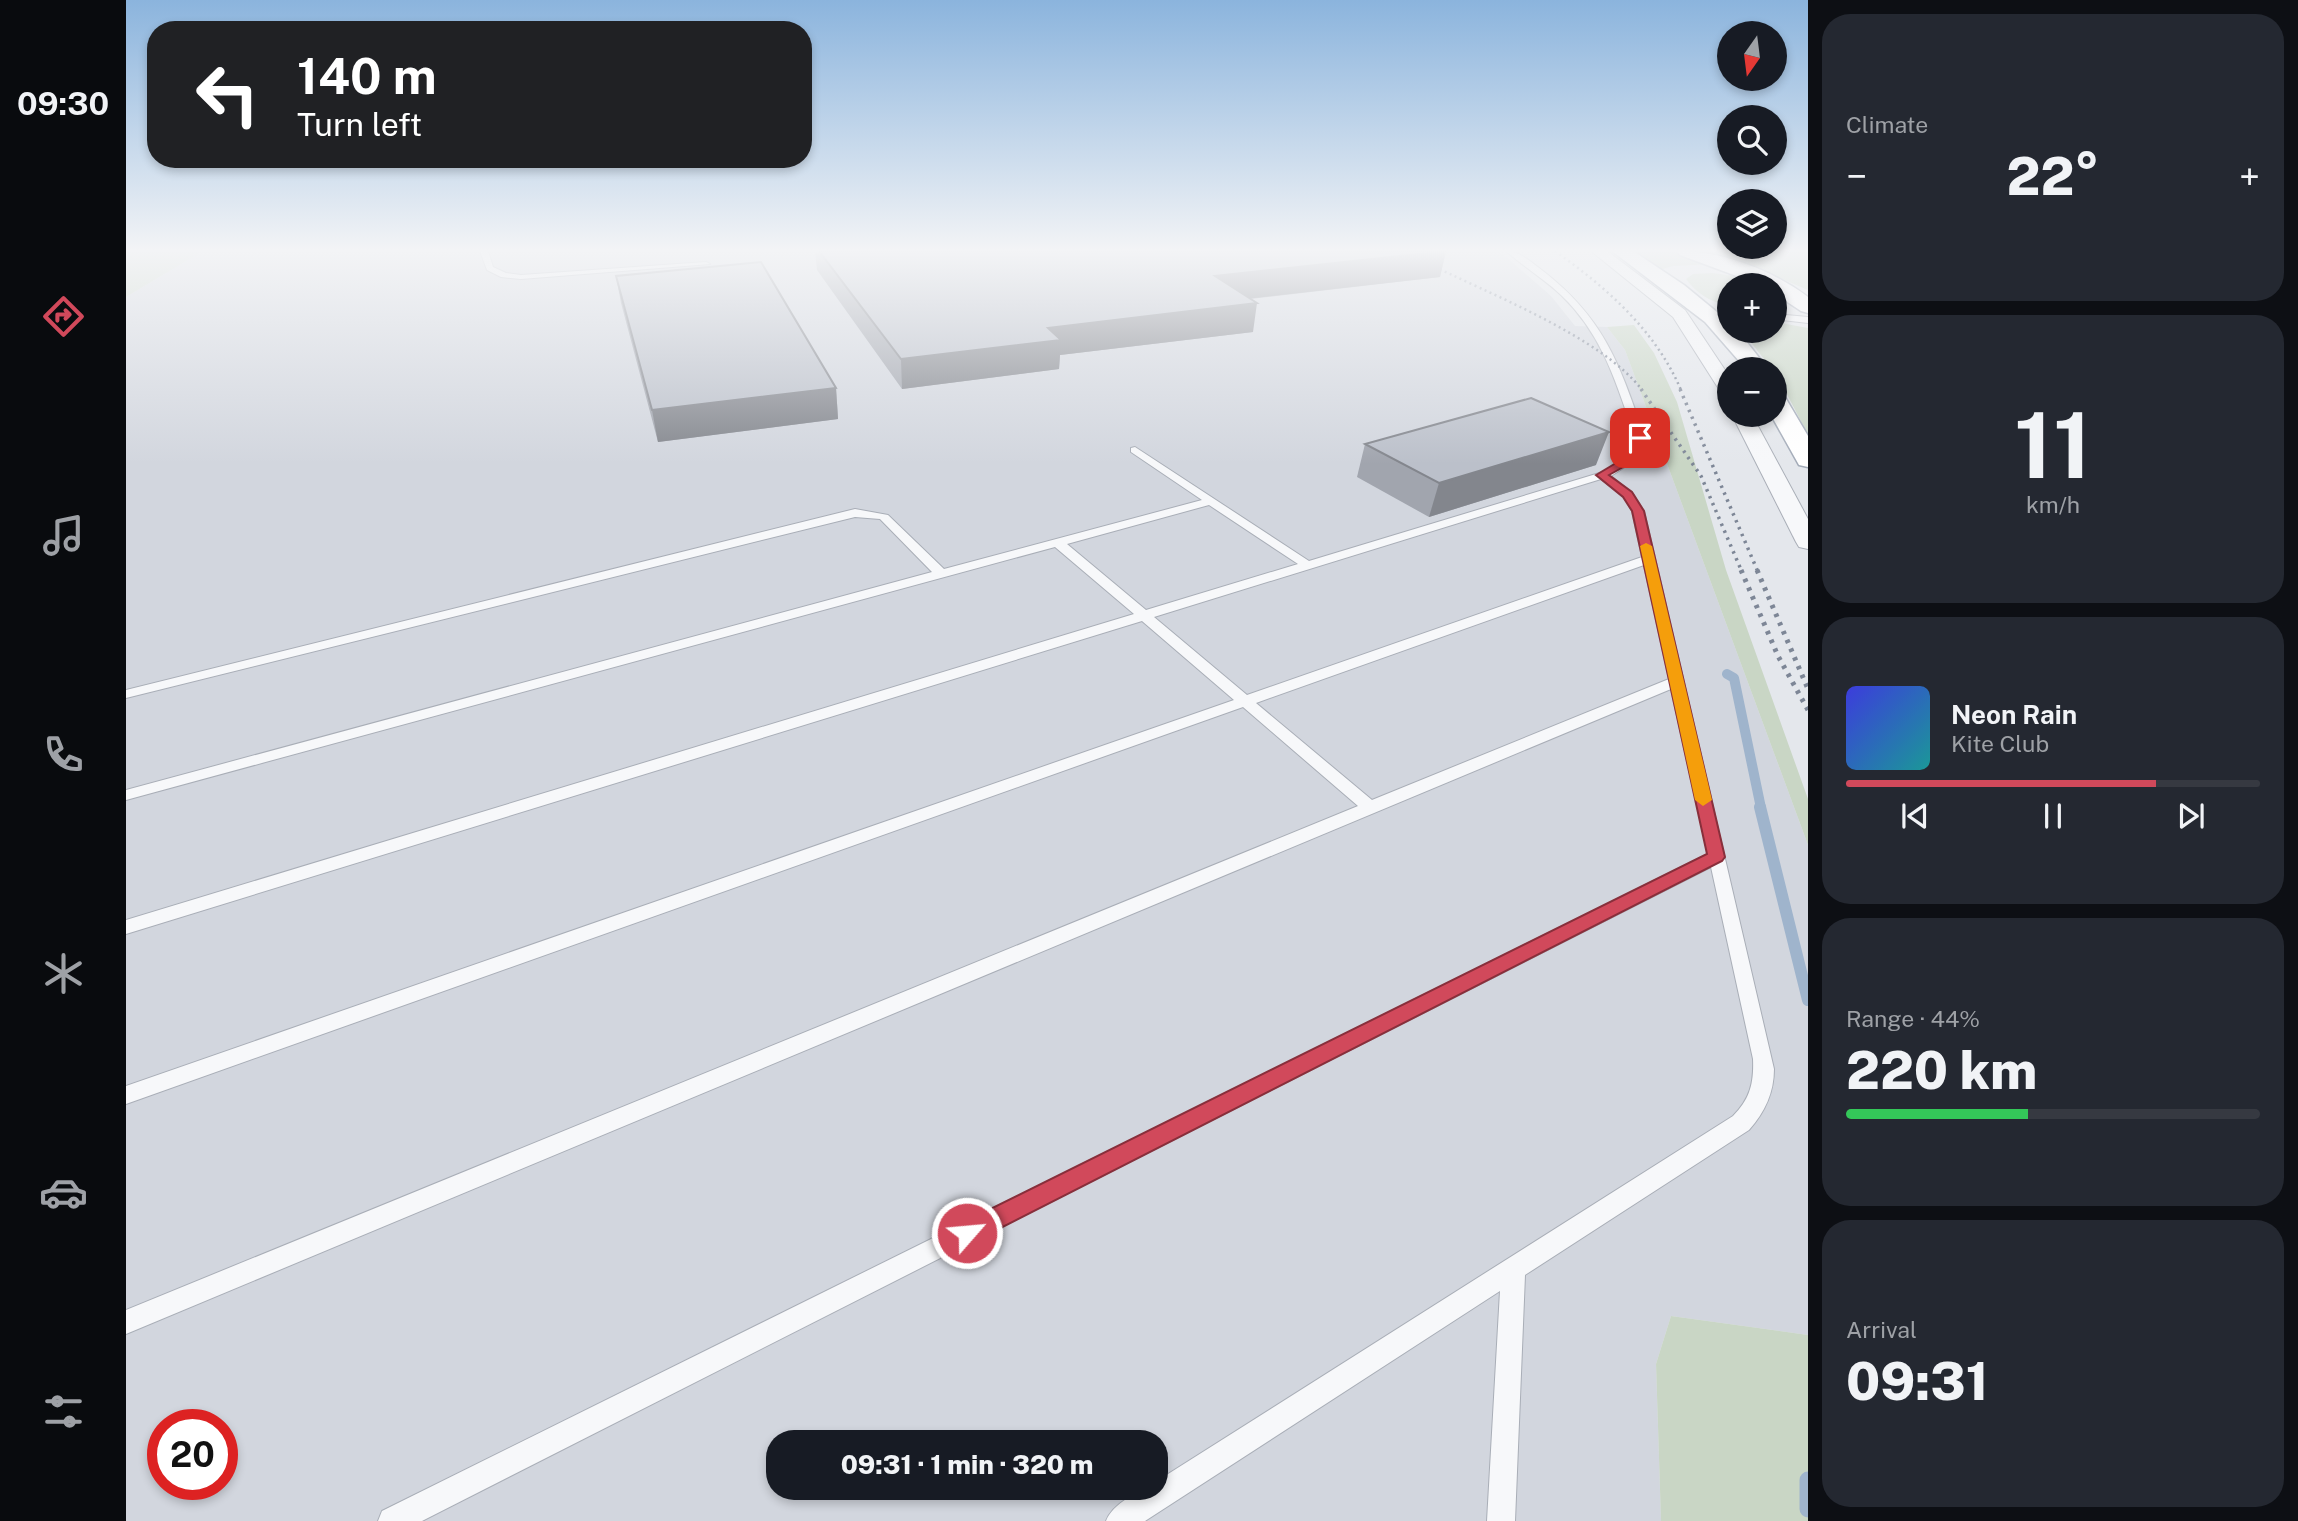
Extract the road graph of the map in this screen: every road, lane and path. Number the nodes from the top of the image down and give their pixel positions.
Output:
1 (1587, 322) edge
2 (1684, 322) edge
3 (1716, 322) edge
4 (1748, 357) edge
5 (1717, 372) edge
6 (1787, 421) edge
7 (1748, 427) edge
8 (1135, 450) dead end
9 (1808, 460) edge
10 (1602, 475) junction
11 (1211, 501) junction
12 (1808, 542) edge
13 (1058, 543) junction
14 (1649, 559) junction
15 (1307, 565) junction
16 (941, 574) junction
17 (1144, 615) junction
18 (1677, 681) junction
19 (126, 694) edge
20 (1246, 702) junction
21 (126, 795) edge
22 (1371, 808) junction
23 (1716, 857) junction
24 (126, 927) edge
25 (126, 1095) edge
26 (1513, 1269) junction
27 (126, 1322) edge
28 (392, 1521) edge
29 (1121, 1521) edge
30 (1500, 1521) edge

1 - 10 lane
2 - 5 street
3 - 4 main road
6 - 9 main road
7 - 12 street
8 - 11 lane
10 - 14 lane
10 - 15 lane
11 - 13 lane
11 - 15 lane
13 - 16 lane
13 - 17 lane
14 - 18 lane
14 - 20 lane
15 - 17 lane
16 - 19 lane
16 - 21 lane
17 - 20 lane
17 - 24 lane
18 - 22 lane
18 - 23 lane
20 - 22 lane
20 - 25 lane
22 - 27 lane
23 - 26 lane
23 - 28 lane
26 - 29 lane
26 - 30 lane

